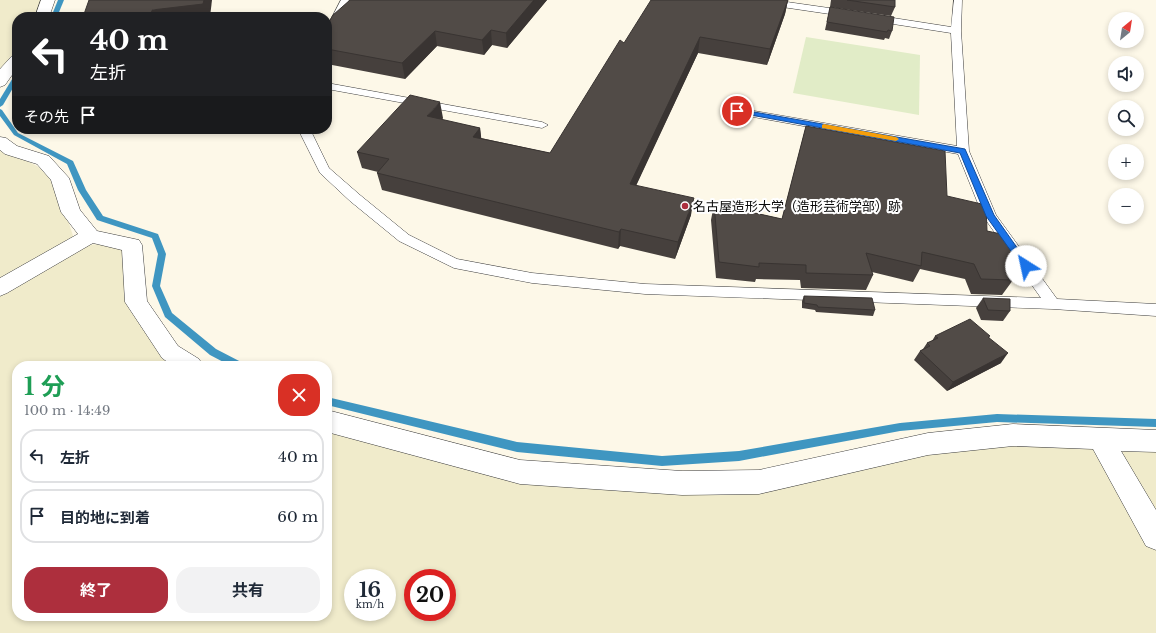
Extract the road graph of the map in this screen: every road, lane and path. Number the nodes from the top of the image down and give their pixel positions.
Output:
1 (48, 0) edge
2 (345, 0) edge
3 (755, 0) edge
4 (958, 0) edge
5 (44, 12) edge
6 (332, 26) edge
7 (956, 31) junction
8 (12, 64) edge
9 (0, 82) edge
10 (332, 87) edge
11 (737, 111) dead end
12 (542, 125) dead end
13 (306, 134) edge
14 (0, 142) edge
15 (963, 151) junction
16 (90, 236) junction
17 (0, 288) edge
18 (1052, 304) junction
19 (1156, 310) edge
20 (184, 361) edge
21 (332, 422) edge
22 (1101, 439) junction
23 (1156, 441) edge
24 (1156, 536) edge

1 - 5 street
2 - 6 lane
3 - 7 lane
4 - 7 lane
7 - 15 lane
8 - 9 street
10 - 12 lane
11 - 15 lane
13 - 18 lane
14 - 16 street
15 - 18 lane
16 - 17 street
16 - 20 street
18 - 19 lane
21 - 22 street
22 - 23 street
22 - 24 street

